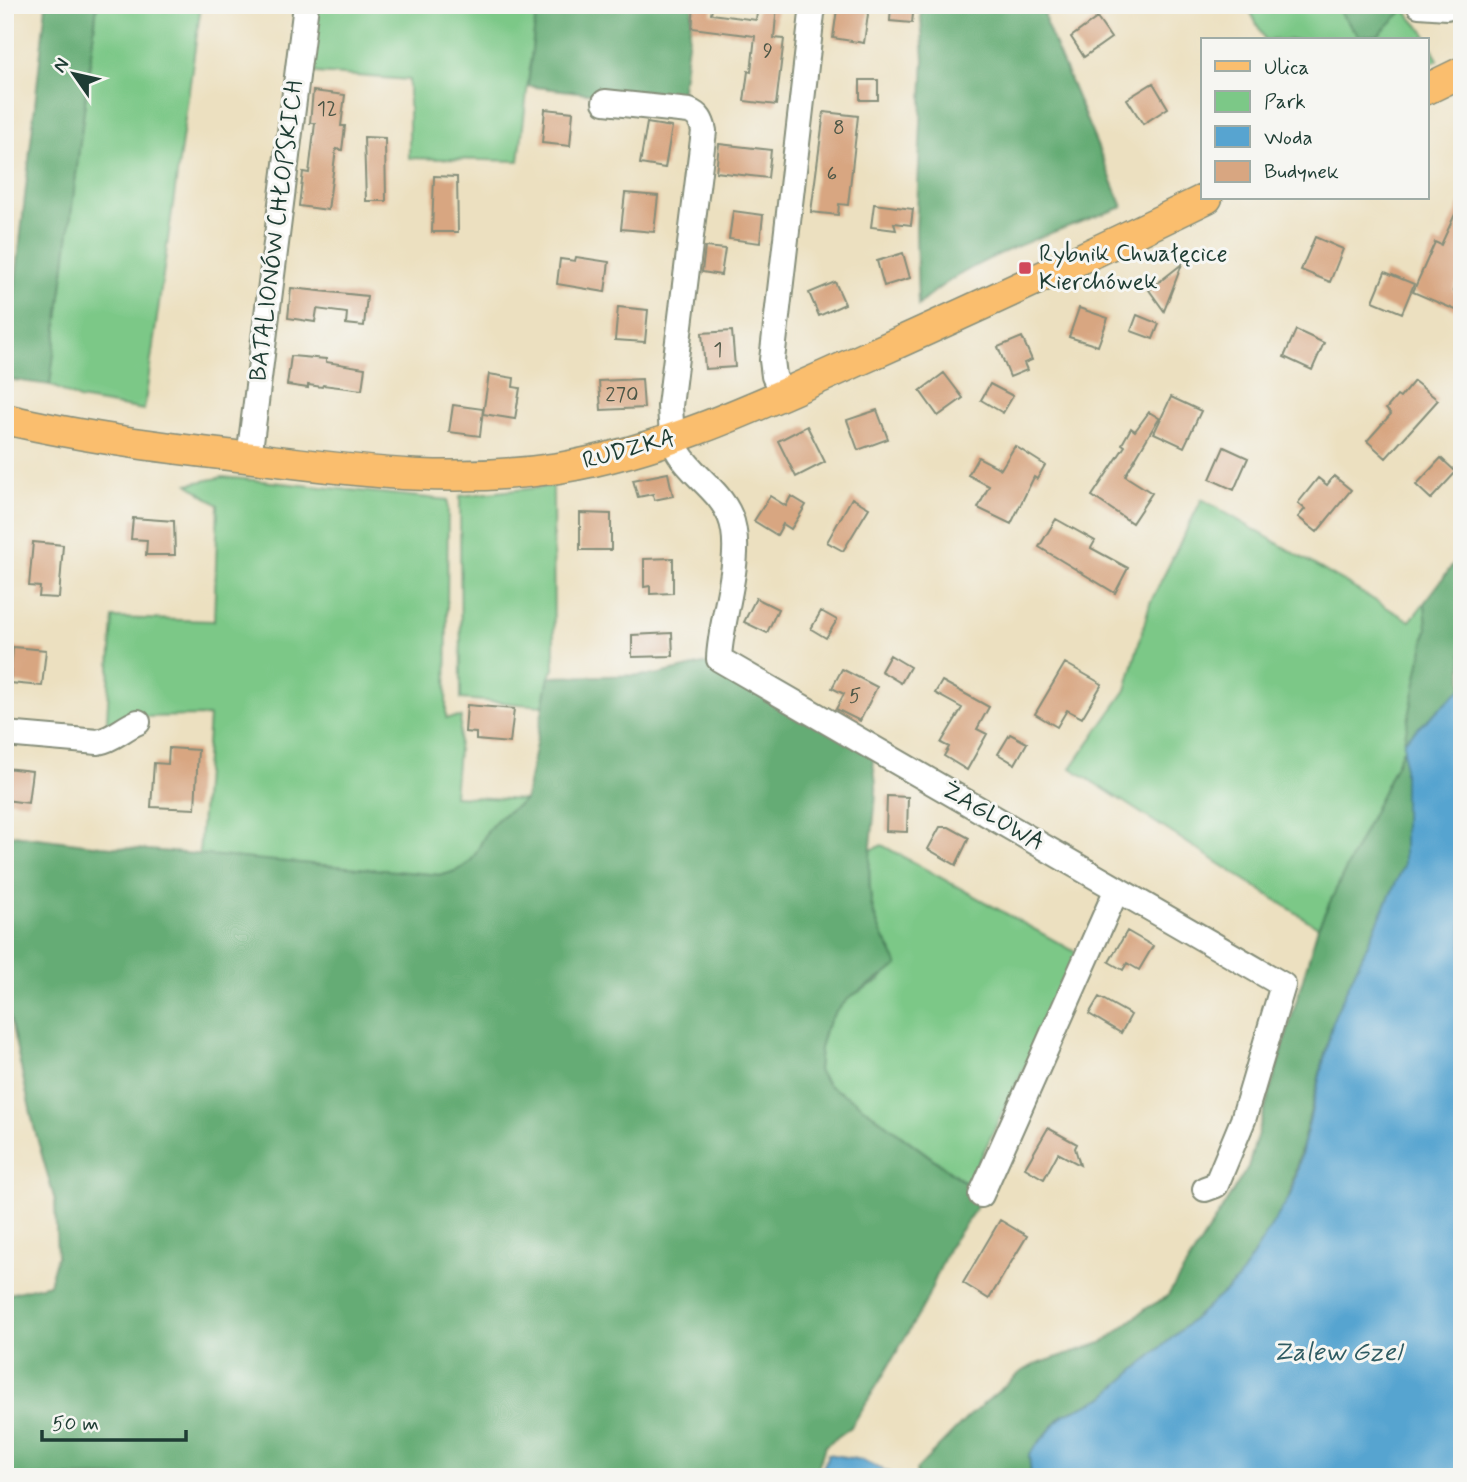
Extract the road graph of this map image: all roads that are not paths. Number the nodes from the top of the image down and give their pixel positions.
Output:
1 (306, 5) edge
2 (813, 5) edge
3 (1419, 5) edge
4 (1447, 6) edge
5 (1462, 72) edge
6 (1428, 89) edge
7 (605, 102) dead end
8 (1203, 200) edge
9 (782, 394) junction
10 (5, 419) edge
11 (674, 439) junction
12 (249, 458) junction
13 (138, 722) dead end
14 (5, 734) edge
15 (1117, 889) junction
16 (1205, 1189) dead end
17 (981, 1195) dead end

1 - 12 street, BATALIONÓW CHŁOPSKICH
2 - 9 street
3 - 4 street
5 - 6 main road
7 - 11 street
8 - 9 main road, RUDZKA
9 - 11 main road, RUDZKA
10 - 12 main road, RUDZKA
11 - 12 main road, RUDZKA
11 - 15 street, ŻAGLOWA
13 - 14 street
15 - 16 street, ŻAGLOWA
15 - 17 street

